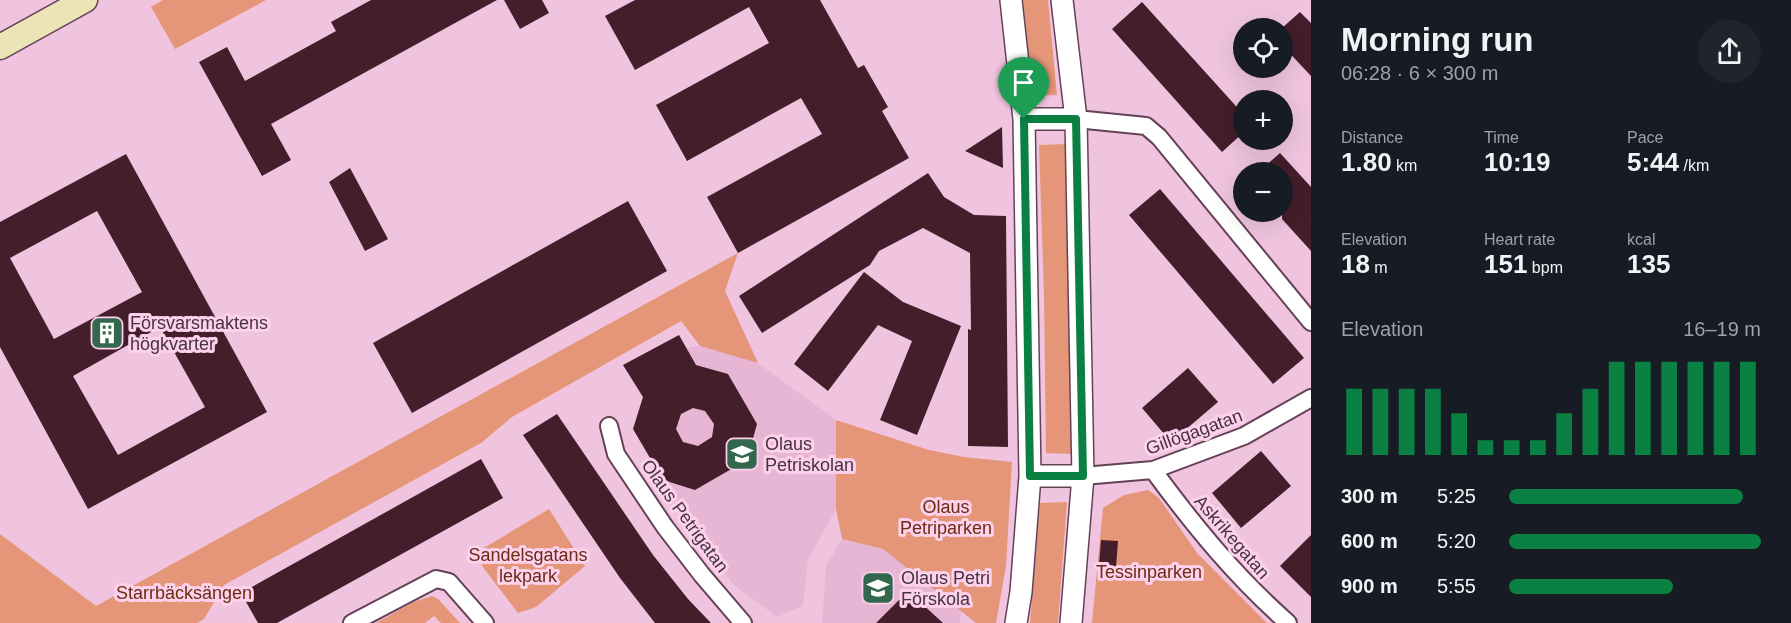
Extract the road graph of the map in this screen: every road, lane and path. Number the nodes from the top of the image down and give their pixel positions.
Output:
1 (53, 0) edge
2 (85, 0) edge
3 (1011, 0) edge
4 (1062, 0) edge
5 (0, 31) edge
6 (0, 47) edge
7 (1024, 119) junction
8 (1076, 119) junction
9 (1311, 322) edge
10 (1311, 398) edge
11 (609, 426) dead end
12 (1153, 470) junction
13 (1030, 476) junction
14 (1083, 476) junction
15 (352, 623) edge
16 (485, 623) edge
17 (743, 623) edge
18 (1016, 623) edge
19 (1071, 623) edge
20 (1288, 623) edge

1 - 5 main road
2 - 6 main road
3 - 7 street
4 - 8 street
7 - 8 street
7 - 13 street
8 - 9 street
8 - 14 street
10 - 12 street, Gillögagatan
11 - 17 street, Olaus Petrigatan
12 - 14 street, Gillögagatan
12 - 20 street, Askrikegatan
13 - 14 street
13 - 18 street
14 - 19 street
15 - 16 street

